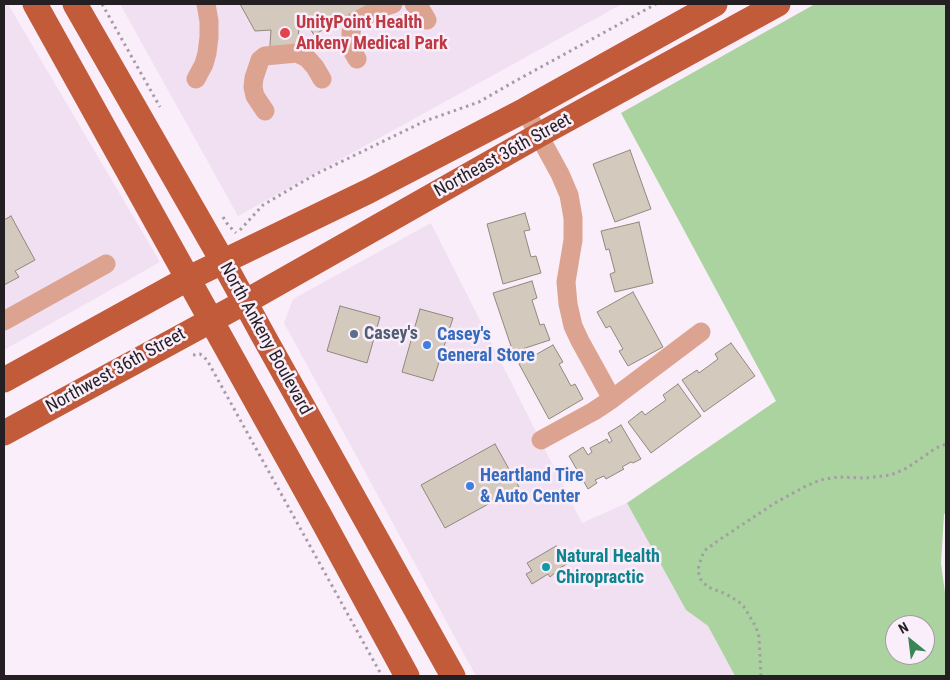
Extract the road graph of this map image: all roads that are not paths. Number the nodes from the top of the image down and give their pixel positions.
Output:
1 (35, 4) edge
2 (75, 4) edge
3 (206, 4) edge
4 (393, 4) edge
5 (414, 4) edge
6 (715, 4) edge
7 (778, 4) edge
8 (427, 20) dead end
9 (357, 59) dead end
10 (196, 79) dead end
11 (322, 79) dead end
12 (525, 110) junction
13 (265, 111) dead end
14 (539, 135) junction
15 (106, 264) dead end
16 (206, 270) junction
17 (228, 311) junction
18 (4, 322) edge
19 (701, 332) dead end
20 (4, 380) edge
21 (612, 399) junction
22 (4, 432) edge
23 (542, 440) dead end
24 (407, 676) edge
25 (453, 676) edge

1 - 16 main road, North Ankeny Boulevard
2 - 16 main road, North Ankeny Boulevard
3 - 10 street
4 - 9 street
5 - 8 street
6 - 12 main road, Northeast 36th Street
7 - 14 main road, Northeast 36th Street
11 - 13 street
12 - 14 street
12 - 16 main road, Northeast 36th Street
14 - 17 main road, Northeast 36th Street
14 - 21 street
15 - 18 street
16 - 17 main road, North Ankeny Boulevard
16 - 17 main road, North Ankeny Boulevard
16 - 20 main road
17 - 22 main road, Northwest 36th Street
17 - 24 main road, North Ankeny Boulevard
17 - 25 main road, North Ankeny Boulevard
19 - 21 street
21 - 23 street

